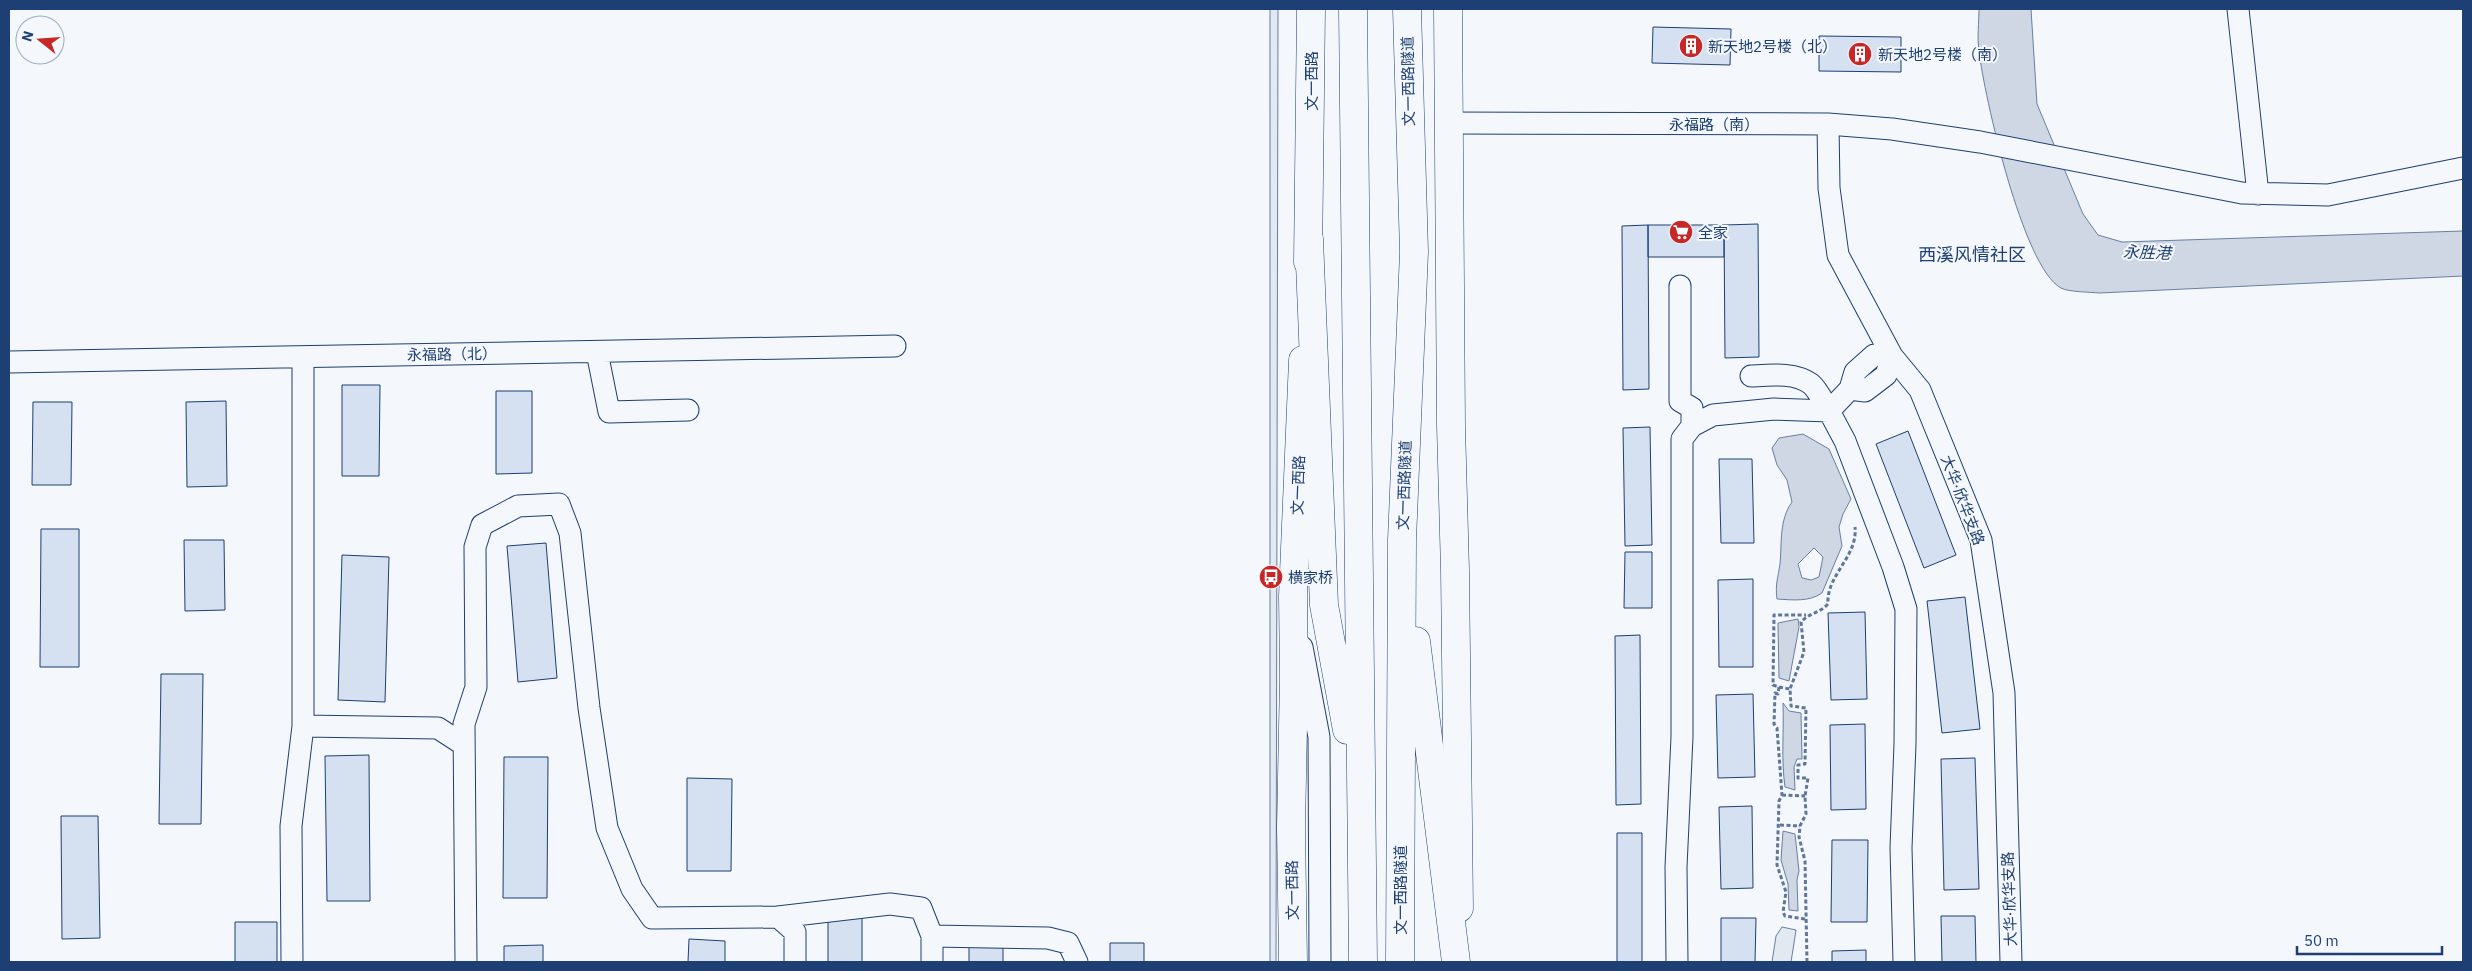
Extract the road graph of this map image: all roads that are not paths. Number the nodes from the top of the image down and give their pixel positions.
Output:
1 (1311, 9) edge
2 (1353, 9) edge
3 (1407, 9) edge
4 (1448, 9) edge
5 (2238, 9) edge
6 (1447, 123) junction
7 (1828, 124) junction
8 (2463, 168) edge
9 (2258, 194) junction
10 (1309, 239) junction
11 (1680, 286) dead end
12 (895, 346) dead end
13 (597, 352) junction
14 (1892, 356) junction
15 (303, 357) junction
16 (9, 362) edge
17 (1751, 376) dead end
18 (688, 410) dead end
19 (1829, 411) junction
20 (1692, 426) junction
21 (1402, 540) junction
22 (1293, 596) junction
23 (303, 726) junction
24 (464, 745) junction
25 (1360, 798) junction
26 (778, 917) junction
27 (932, 936) junction
28 (292, 962) edge
29 (466, 962) edge
30 (794, 962) edge
31 (932, 962) edge
32 (1077, 962) edge
33 (1293, 962) edge
34 (1320, 962) edge
35 (1363, 962) edge
36 (1400, 962) edge
37 (1458, 962) edge
38 (1677, 962) edge
39 (1904, 962) edge
40 (2011, 962) edge

1 - 10 main road, 文一西路
2 - 25 main road
3 - 21 main road, 文一西路隧道
4 - 6 main road
5 - 9 street
6 - 7 street, 永福路（南）
6 - 37 main road
7 - 9 street, 永福路（南）
7 - 14 street, 大华·欣华支路
8 - 9 street, 永福路（南）
10 - 22 main road, 文一西路
10 - 25 main road
11 - 20 street
12 - 13 street, 永福路（北）
13 - 15 street, 永福路（北）
13 - 18 street
14 - 19 street
14 - 40 street, 大华·欣华支路
15 - 16 street, 永福路（北）
15 - 23 street
17 - 19 street
19 - 20 street
19 - 39 street
20 - 38 street
21 - 36 main road, 文一西路隧道
21 - 37 main road
22 - 33 main road, 文一西路
22 - 34 street
23 - 24 street
23 - 28 street
24 - 26 street
24 - 29 street
25 - 35 main road
26 - 27 street
26 - 30 street
27 - 31 street
27 - 32 street

